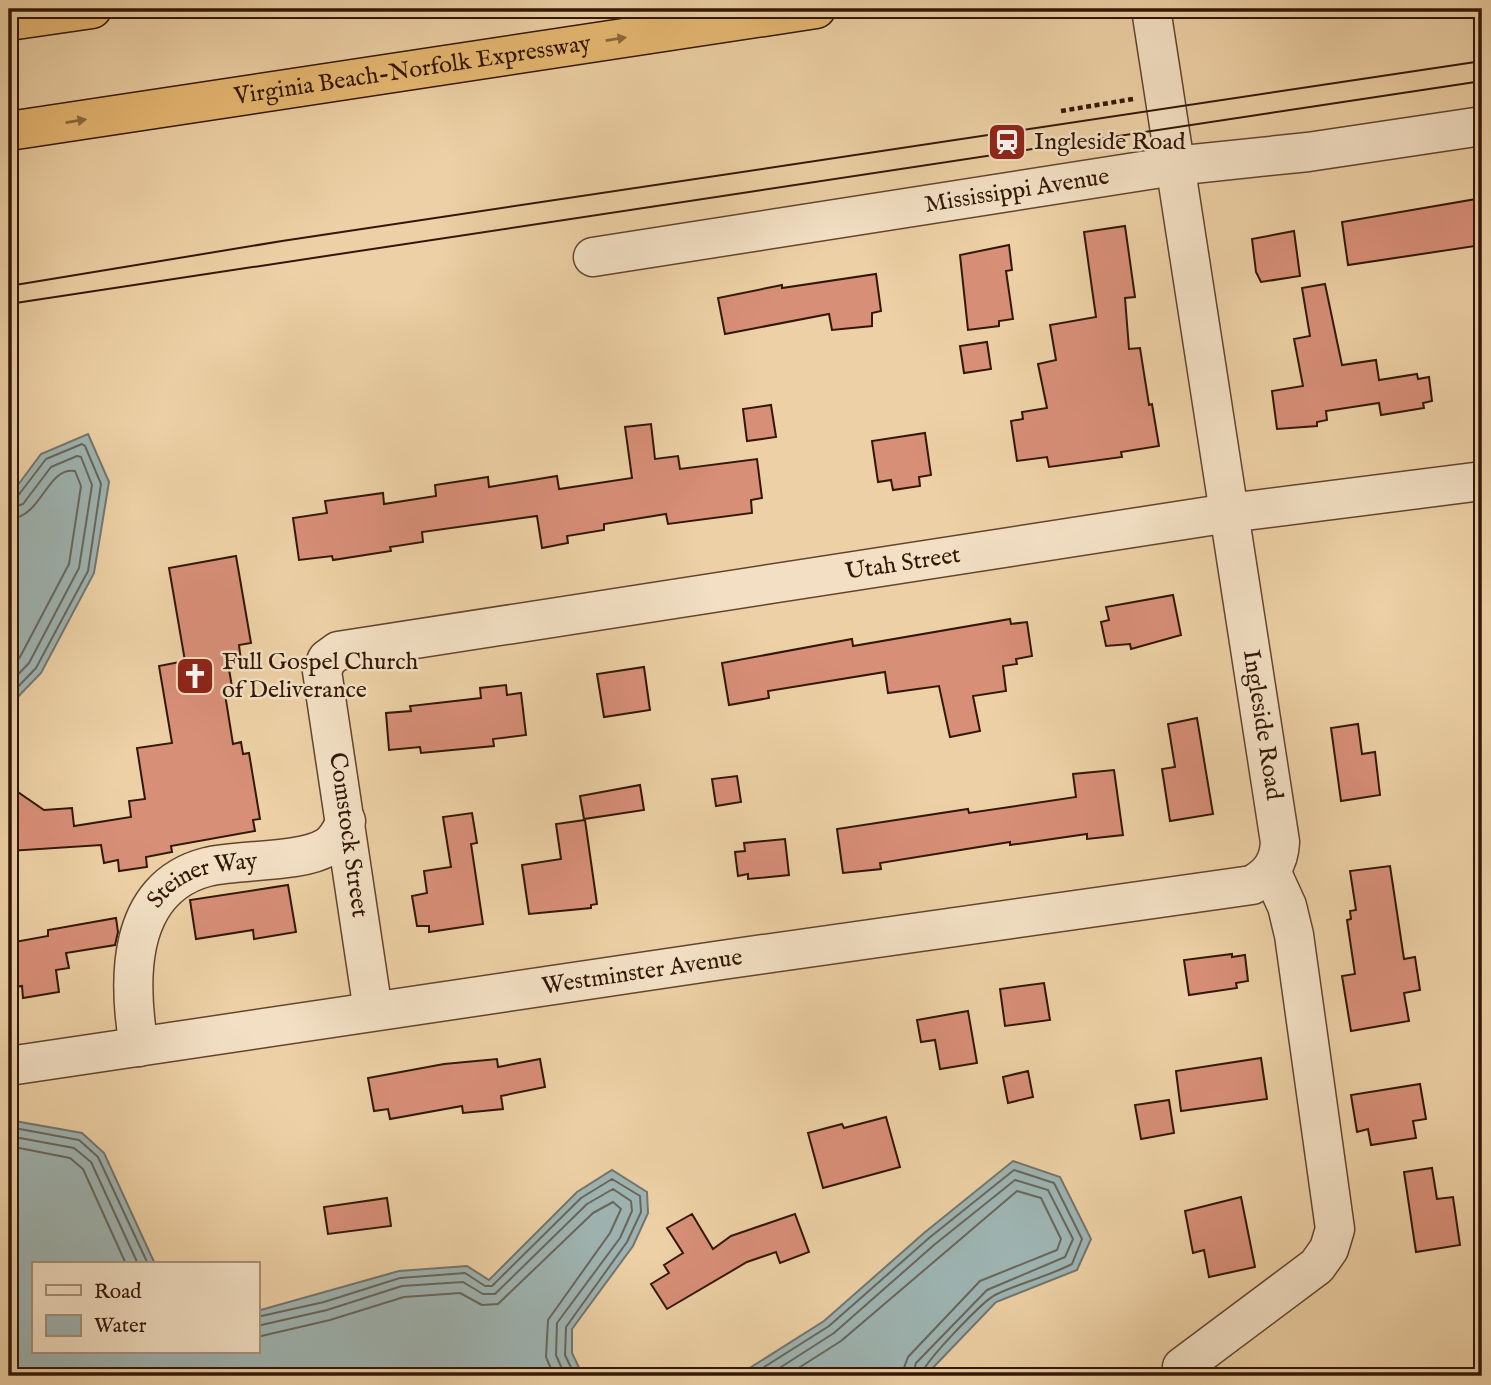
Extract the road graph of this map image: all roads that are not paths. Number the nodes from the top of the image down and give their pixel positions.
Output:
1 (92, 9) edge
2 (816, 9) edge
3 (1151, 9) edge
4 (9, 21) edge
5 (1482, 126) edge
6 (9, 131) edge
7 (1174, 166) junction
8 (593, 257) dead end
9 (1482, 481) edge
10 (1229, 513) junction
11 (327, 659) joint
12 (346, 821) junction
13 (1271, 871) junction
14 (373, 1011) junction
15 (139, 1046) junction
16 (9, 1066) edge
17 (1182, 1367) dead end

1 - 4 highway
6 -> 2 highway, Virginia Beach-Norfolk Expressway
3 - 7 street, Ingleside Road
5 - 7 street, Mississippi Avenue
7 - 8 street, Mississippi Avenue
7 - 10 street, Ingleside Road
9 - 10 street, Utah Street
10 - 11 street, Utah Street
10 - 13 street, Ingleside Road
11 - 12 street, Comstock Street
12 - 14 street, Comstock Street
12 - 15 street, Steiner Way
13 - 14 street, Westminster Avenue
13 - 17 street
14 - 15 street, Westminster Avenue
15 - 16 street, Westminster Avenue

